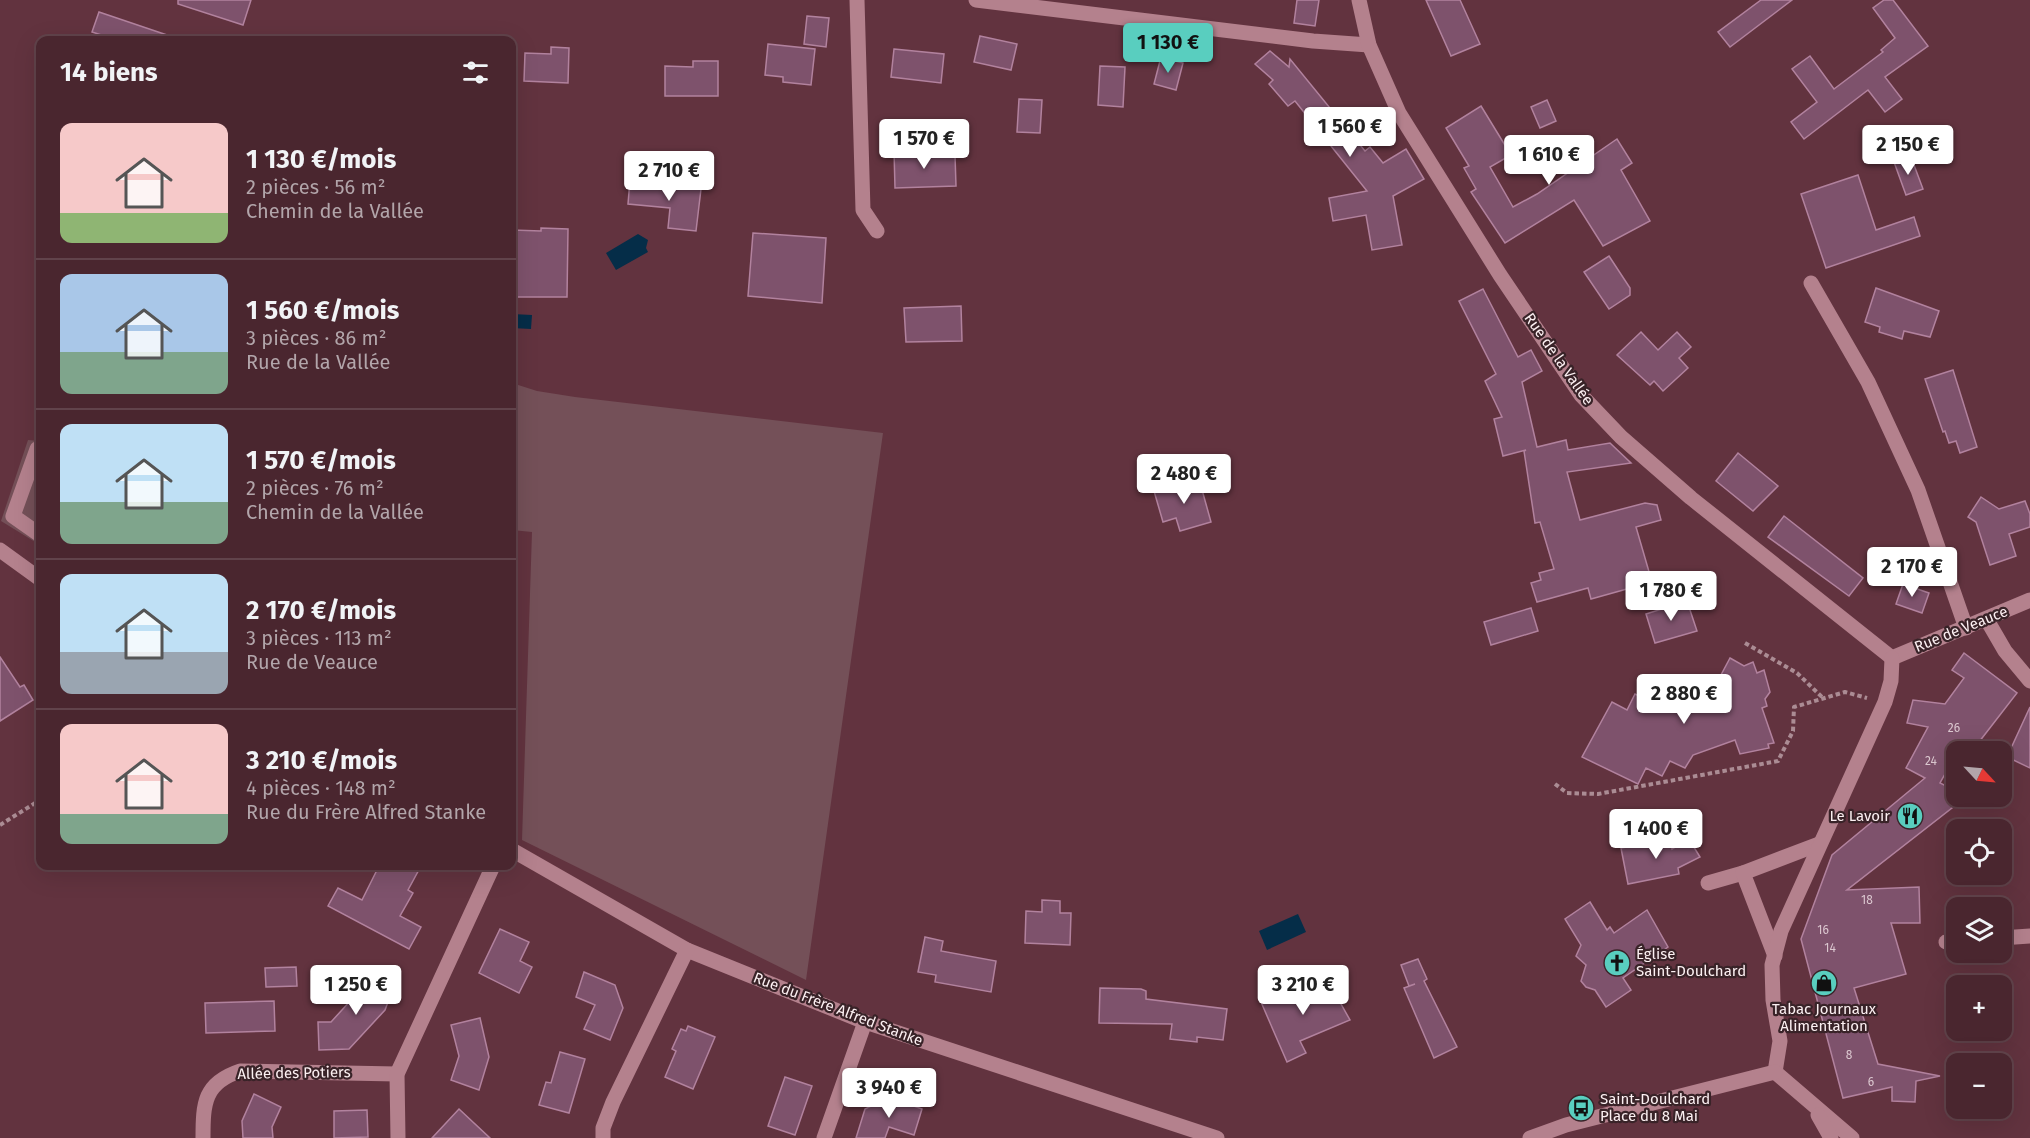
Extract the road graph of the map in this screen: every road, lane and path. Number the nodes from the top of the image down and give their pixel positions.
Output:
1 (857, 0) edge
2 (976, 0) edge
3 (1359, 0) edge
4 (1369, 45) junction
5 (877, 231) dead end
6 (1811, 283) dead end
7 (36, 452) edge
8 (36, 532) edge
9 (0, 550) edge
10 (36, 576) edge
11 (2030, 600) edge
12 (1987, 621) junction
13 (1966, 628) junction
14 (1745, 643) dead end
15 (1892, 658) junction
16 (2030, 681) edge
17 (1824, 698) junction
18 (1885, 702) junction
19 (1555, 784) dead end
20 (36, 802) edge
21 (0, 825) edge
22 (1820, 844) junction
23 (516, 852) edge
24 (491, 870) edge
25 (1743, 873) junction
26 (1708, 883) dead end
27 (2030, 936) edge
28 (2012, 937) edge
29 (687, 950) junction
30 (1775, 956) junction
31 (865, 1022) junction
32 (1775, 1072) junction
33 (397, 1074) junction
34 (1814, 1107) junction
35 (203, 1138) edge
36 (398, 1138) edge
37 (603, 1138) edge
38 (824, 1138) edge
39 (1217, 1138) edge
40 (1530, 1138) edge
41 (1831, 1138) edge
42 (1852, 1138) edge

1 - 5 street
2 - 4 street
3 - 4 street, Rue de la Vallée
4 - 15 street, Rue de la Vallée
6 - 13 street
7 - 8 street
9 - 10 street
11 - 12 street, Rue de Veauce
12 - 13 street, Rue de Veauce
12 - 16 street
13 - 15 street, Rue de Veauce
14 - 17 path
15 - 18 street
17 - 18 path
17 - 19 path
18 - 22 street
20 - 21 path
22 - 25 street
22 - 30 street
23 - 29 street, Rue du Frère Alfred Stanke
24 - 33 street
25 - 26 street
25 - 30 street
27 - 28 street
29 - 31 street, Rue du Frère Alfred Stanke
29 - 37 street
30 - 32 street
31 - 38 street
31 - 39 street, Rue du Frère Alfred Stanke
32 - 34 street
32 - 40 street
33 - 35 street, Allée des Potiers
33 - 36 street
34 - 41 street
34 - 42 street

